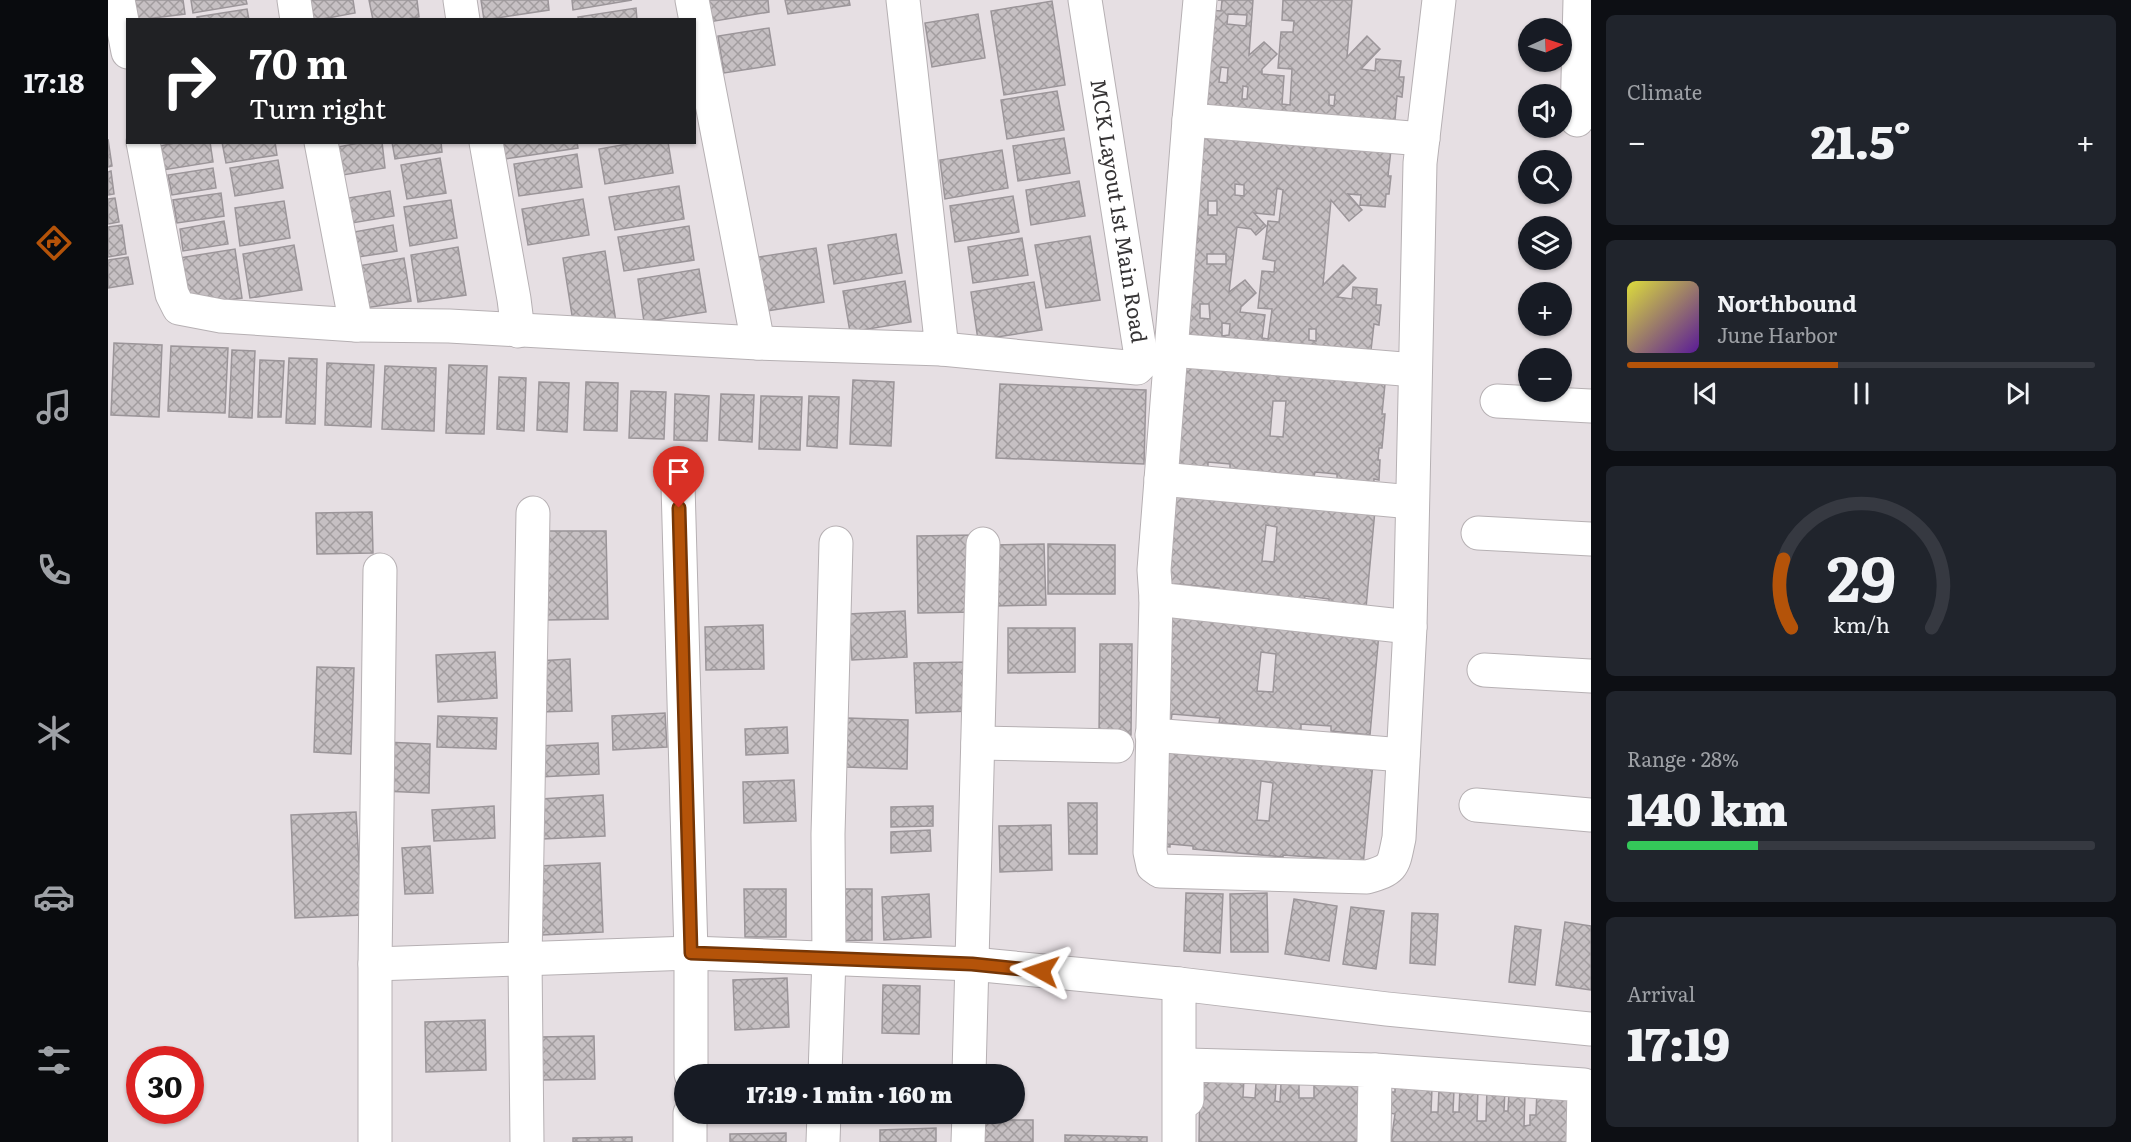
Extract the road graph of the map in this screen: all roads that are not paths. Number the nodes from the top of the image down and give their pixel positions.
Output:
1 (118, 0) edge
2 (294, 0) edge
3 (460, 0) edge
4 (692, 0) edge
5 (903, 0) edge
6 (1085, 0) edge
7 (1200, 0) edge
8 (1439, 0) edge
9 (1580, 0) edge
10 (297, 18) edge
11 (463, 18) edge
12 (695, 18) edge
13 (696, 21) edge
14 (126, 42) edge
15 (1189, 120) junction
16 (1577, 120) dead end
17 (1422, 139) junction
18 (143, 144) edge
19 (321, 144) edge
20 (486, 144) edge
21 (356, 325) junction
22 (518, 331) junction
23 (758, 343) junction
24 (942, 349) junction
25 (1171, 350) junction
26 (1415, 370) junction
27 (1497, 401) dead end
28 (1591, 406) edge
29 (1161, 479) junction
30 (678, 485) dead end
31 (1412, 502) junction
32 (533, 513) dead end
33 (1478, 533) dead end
34 (1591, 539) edge
35 (836, 543) dead end
36 (983, 544) dead end
37 (380, 570) dead end
38 (1156, 599) junction
39 (1410, 627) junction
40 (1484, 670) dead end
41 (1591, 676) edge
42 (1152, 735) junction
43 (978, 743) junction
44 (1117, 746) dead end
45 (1403, 755) junction
46 (1476, 805) dead end
47 (1591, 815) edge
48 (691, 953) junction
49 (830, 958) junction
50 (525, 960) junction
51 (375, 964) junction
52 (972, 964) junction
53 (1179, 984) junction
54 (1591, 1029) edge
55 (691, 1064) edge
56 (825, 1064) edge
57 (969, 1064) edge
58 (1375, 1070) junction
59 (690, 1124) edge
60 (824, 1124) edge
61 (969, 1124) edge
62 (375, 1142) edge
63 (527, 1142) edge
64 (690, 1142) edge
65 (823, 1142) edge
66 (968, 1142) edge
67 (1179, 1142) edge
68 (1187, 1142) edge
69 (1374, 1142) edge
70 (1583, 1142) edge

1 - 14 street
2 - 10 street
3 - 11 street
4 - 12 street
5 - 24 street
6 - 24 street, MCK Layout 1st Main Road
7 - 15 street
8 - 17 street
9 - 16 street
13 - 23 street
15 - 17 street
15 - 25 street
17 - 26 street
18 - 21 street
19 - 21 street
20 - 22 street
21 - 22 street
22 - 23 street
23 - 24 street
25 - 26 street
25 - 29 street
26 - 31 street
27 - 28 street
29 - 31 street
29 - 38 street
30 - 48 street
31 - 39 street
32 - 50 street
33 - 34 street
35 - 49 street
36 - 43 street
37 - 51 street
38 - 39 street
38 - 42 street
39 - 45 street
40 - 41 street
42 - 45 street
42 - 45 street
43 - 44 street
43 - 52 street
46 - 47 street
48 - 49 street
48 - 50 street
48 - 55 street
49 - 52 street
49 - 56 street
50 - 51 street
50 - 63 street
51 - 62 street
52 - 53 street
52 - 57 street
53 - 54 street
53 - 67 street
58 - 68 street
58 - 69 street
58 - 70 street
59 - 64 street
60 - 65 street
61 - 66 street

